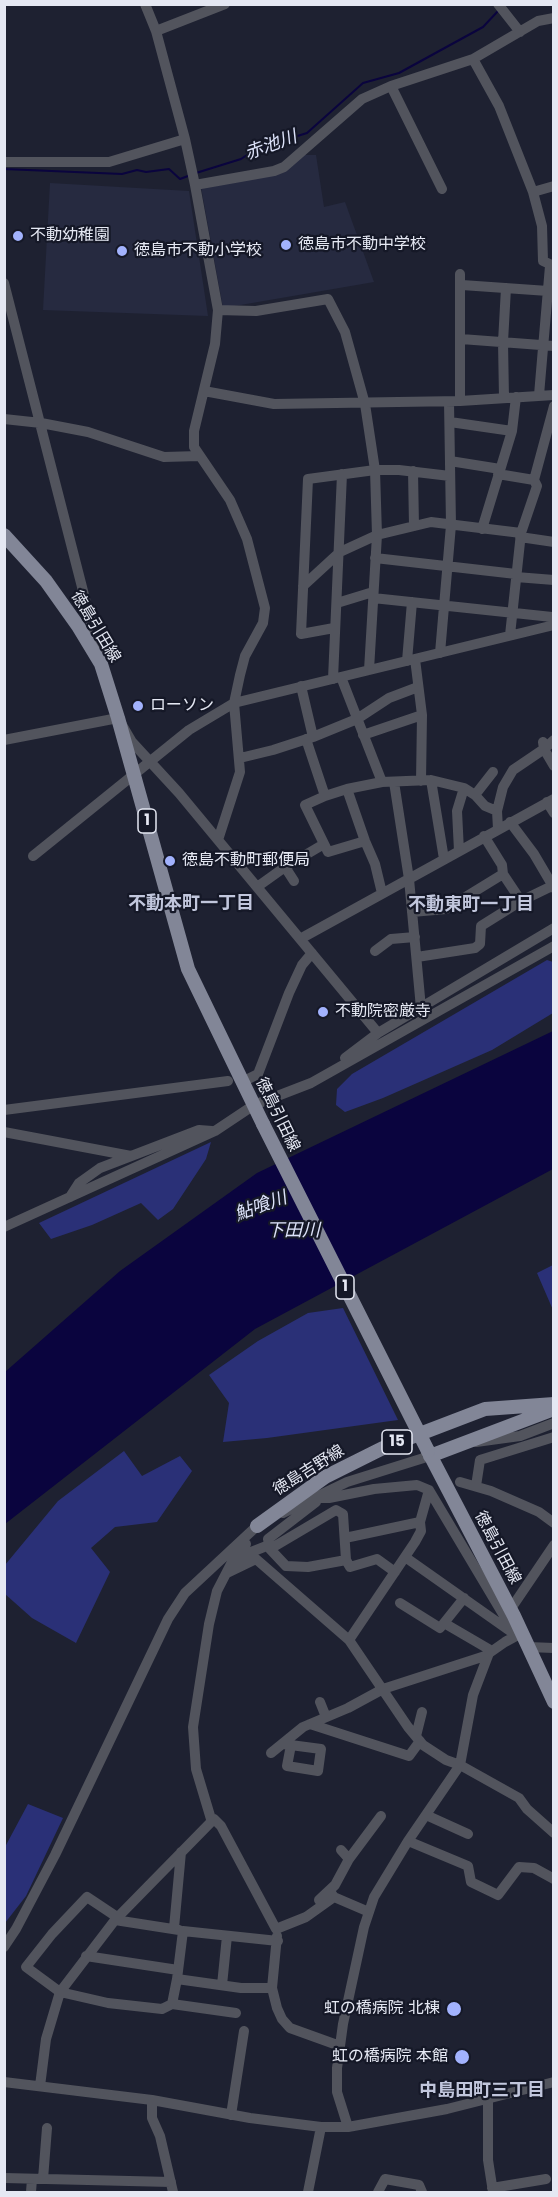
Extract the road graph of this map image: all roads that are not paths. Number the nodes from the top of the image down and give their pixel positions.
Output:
1 (145, 4) edge
2 (225, 4) edge
3 (500, 8) edge
4 (554, 18) edge
5 (156, 31) junction
6 (520, 32) junction
7 (473, 58) junction
8 (391, 86) junction
9 (184, 139) junction
10 (4, 162) edge
11 (195, 184) junction
12 (554, 186) edge
13 (442, 189) dead end
14 (533, 192) junction
15 (548, 225) edge
16 (552, 266) edge
17 (4, 283) edge
18 (506, 288) junction
19 (548, 291) junction
20 (7, 304) edge
21 (550, 306) edge
22 (218, 310) junction
23 (461, 339) junction
24 (503, 342) junction
25 (548, 346) edge
26 (204, 391) junction
27 (539, 395) junction
28 (554, 395) edge
29 (516, 397) junction
30 (504, 398) junction
31 (455, 401) junction
32 (365, 404) junction
33 (554, 406) edge
34 (4, 419) edge
35 (450, 422) junction
36 (41, 423) junction
37 (512, 430) junction
38 (199, 456) junction
39 (450, 461) junction
40 (375, 470) junction
41 (412, 471) junction
42 (499, 472) junction
43 (342, 474) junction
44 (450, 476) junction
45 (534, 480) junction
46 (451, 525) junction
47 (414, 526) junction
48 (482, 529) junction
49 (4, 535) edge
50 (376, 535) junction
51 (520, 535) junction
52 (554, 542) edge
53 (340, 552) junction
54 (375, 558) junction
55 (448, 567) junction
56 (516, 575) junction
57 (554, 580) edge
58 (303, 586) junction
59 (373, 595) junction
60 (412, 602) junction
61 (337, 603) junction
62 (554, 605) edge
63 (444, 606) junction
64 (512, 613) junction
65 (553, 620) edge
66 (334, 628) junction
67 (510, 635) junction
68 (440, 652) junction
69 (411, 660) junction
70 (101, 664) junction
71 (369, 670) junction
72 (337, 678) junction
73 (301, 687) junction
74 (418, 687) junction
75 (234, 703) junction
76 (422, 715) junction
77 (118, 718) junction
78 (357, 719) junction
79 (363, 735) junction
80 (310, 738) junction
81 (4, 740) edge
82 (547, 744) edge
83 (240, 758) junction
84 (151, 761) junction
85 (554, 766) edge
86 (493, 772) dead end
87 (133, 773) junction
88 (426, 781) junction
89 (382, 782) junction
90 (394, 782) junction
91 (464, 788) junction
92 (347, 789) junction
93 (475, 795) junction
94 (325, 796) junction
95 (550, 800) edge
96 (497, 811) junction
97 (554, 813) edge
98 (510, 822) junction
99 (498, 828) junction
100 (484, 836) junction
101 (218, 840) junction
102 (365, 841) junction
103 (324, 844) junction
104 (459, 850) junction
105 (33, 856) dead end
106 (444, 859) junction
107 (285, 867) junction
108 (502, 874) junction
109 (409, 879) junction
110 (294, 881) dead end
111 (553, 886) edge
112 (257, 887) junction
113 (382, 893) junction
114 (521, 901) junction
115 (412, 912) junction
116 (554, 928) edge
117 (415, 937) junction
118 (300, 939) junction
119 (554, 946) edge
120 (375, 951) dead end
121 (312, 953) junction
122 (417, 957) junction
123 (421, 1008) junction
124 (378, 1033) junction
125 (248, 1079) dead end
126 (228, 1081) dead end
127 (311, 1083) junction
128 (254, 1105) junction
129 (4, 1110) edge
130 (215, 1131) junction
131 (4, 1132) edge
132 (131, 1156) junction
133 (70, 1197) junction
134 (4, 1227) edge
135 (554, 1404) edge
136 (554, 1409) edge
137 (554, 1423) edge
138 (554, 1437) edge
139 (455, 1445) junction
140 (429, 1453) junction
141 (460, 1482) dead end
142 (476, 1486) junction
143 (429, 1490) junction
144 (317, 1498) junction
145 (420, 1522) junction
146 (554, 1523) edge
147 (257, 1526) junction
148 (345, 1538) junction
149 (554, 1545) edge
150 (270, 1547) junction
151 (405, 1557) junction
152 (233, 1560) junction
153 (346, 1560) junction
154 (395, 1572) junction
155 (226, 1573) junction
156 (464, 1598) junction
157 (400, 1603) dead end
158 (510, 1610) junction
159 (444, 1623) junction
160 (522, 1640) junction
161 (350, 1641) junction
162 (554, 1648) edge
163 (490, 1652) junction
164 (383, 1689) junction
165 (320, 1702) dead end
166 (554, 1702) edge
167 (422, 1712) dead end
168 (326, 1717) junction
169 (310, 1724) junction
170 (418, 1739) junction
171 (287, 1744) junction
172 (271, 1753) dead end
173 (460, 1765) junction
174 (426, 1815) junction
175 (381, 1816) dead end
176 (211, 1819) dead end
177 (554, 1833) edge
178 (468, 1834) dead end
179 (408, 1841) junction
180 (341, 1850) dead end
181 (181, 1852) junction
182 (349, 1859) junction
183 (554, 1879) edge
184 (331, 1894) junction
185 (319, 1900) dead end
186 (369, 1912) junction
187 (116, 1918) junction
188 (276, 1929) junction
189 (178, 1930) junction
190 (227, 1936) junction
191 (278, 1941) junction
192 (4, 1947) edge
193 (86, 1956) junction
194 (178, 1974) junction
195 (222, 1985) junction
196 (272, 1988) junction
197 (60, 1992) junction
198 (172, 2004) junction
199 (236, 2013) dead end
200 (244, 2031) dead end
201 (340, 2046) junction
202 (4, 2082) edge
203 (554, 2082) edge
204 (40, 2086) junction
205 (488, 2098) junction
206 (152, 2100) junction
207 (231, 2115) junction
208 (321, 2127) junction
209 (348, 2127) junction
210 (47, 2128) dead end
211 (4, 2178) edge
212 (32, 2179) junction
213 (44, 2179) junction
214 (546, 2179) dead end
215 (172, 2187) edge
216 (493, 2190) edge
217 (31, 2193) edge
218 (308, 2193) edge
219 (378, 2193) edge
220 (422, 2193) edge

1 - 5 street
2 - 5 street
3 - 6 street
4 - 6 street
5 - 9 street
6 - 7 street
7 - 8 street
7 - 14 street
8 - 11 street
8 - 13 street
9 - 10 street
9 - 11 street
11 - 22 street
12 - 14 street
14 - 15 street
15 - 16 street
16 - 19 street
17 - 20 street
18 - 19 street
18 - 23 street
18 - 24 street
19 - 21 street
20 - 36 street
21 - 25 street
22 - 26 street
22 - 32 street
23 - 24 street
23 - 31 street
24 - 25 street
24 - 30 street
25 - 27 street
26 - 32 street
26 - 38 street
27 - 28 street
27 - 29 street
29 - 30 street
29 - 37 street
30 - 31 street
31 - 32 street
31 - 35 street
32 - 40 street
33 - 45 street
34 - 36 street
35 - 37 street
35 - 39 street
36 - 38 street
36 - 70 street
37 - 42 street
38 - 75 street
39 - 42 street
39 - 44 street
40 - 41 street
40 - 43 street
40 - 50 street
41 - 44 street
41 - 47 street
42 - 45 street
42 - 48 street
43 - 53 street
43 - 58 street
44 - 46 street
45 - 51 street
46 - 47 street
46 - 48 street
46 - 55 street
47 - 50 street
48 - 51 street
49 - 70 main road, 徳島引田線 / 1
50 - 53 street
50 - 54 street
51 - 52 street
51 - 56 street
53 - 58 street
53 - 61 street
54 - 55 street
54 - 59 street
55 - 56 street
55 - 63 street
56 - 57 street
56 - 64 street
58 - 66 street
59 - 60 street
59 - 61 street
59 - 71 street
60 - 63 street
60 - 69 street
61 - 66 street
62 - 65 street
63 - 64 street
63 - 68 street
64 - 65 street
64 - 67 street
65 - 67 street
66 - 72 street
67 - 68 street
68 - 69 street
69 - 71 street
69 - 74 street
70 - 77 main road, 徳島引田線 / 1
71 - 72 street
72 - 73 street
72 - 78 street
73 - 75 street
73 - 80 street
74 - 76 street
74 - 78 street
75 - 83 street
75 - 84 street
76 - 79 street
76 - 88 street
77 - 81 street
77 - 84 street
77 - 87 main road, 徳島引田線 / 1
78 - 79 street
78 - 80 street
79 - 89 street
80 - 83 street
80 - 94 street
82 - 85 street
82 - 96 street
83 - 101 street
84 - 87 street
84 - 101 street
86 - 93 street
87 - 105 street
87 - 128 main road, 徳島引田線 / 1
88 - 90 street
88 - 91 street
88 - 106 street
89 - 90 street
89 - 92 street
90 - 109 street
91 - 93 street
91 - 104 street
92 - 94 street
92 - 102 street
93 - 96 street
94 - 103 street
95 - 97 street
95 - 98 street
96 - 99 street
98 - 99 street
98 - 111 street
99 - 100 street
100 - 104 street
100 - 108 street
101 - 112 street
102 - 103 street
102 - 113 street
103 - 107 street
104 - 106 street
106 - 109 street
107 - 110 street
107 - 112 street
108 - 114 street
108 - 115 street
109 - 113 street
109 - 115 street
111 - 114 street
112 - 118 street
113 - 118 street
114 - 122 street
115 - 117 street
116 - 123 street
117 - 120 street
117 - 122 street
118 - 121 street
119 - 127 street
121 - 124 street
121 - 125 street
122 - 123 street
123 - 124 street
124 - 127 street
126 - 129 street
127 - 128 street
128 - 130 street
128 - 140 main road, 徳島引田線 / 1, bridge
130 - 132 street
130 - 133 street
131 - 132 street
132 - 133 street
133 - 134 street
135 - 147 main road, 徳島吉野線 / 15
136 - 139 main road, 15
137 - 139 street
138 - 142 street
139 - 140 main road, 15
140 - 144 street
140 - 158 main road, 徳島引田線 / 1
141 - 142 street
142 - 146 street
143 - 144 street
143 - 145 street
143 - 160 street
144 - 147 street
144 - 150 street
145 - 148 street
145 - 151 street
147 - 152 street
147 - 192 street
148 - 150 street
148 - 153 street
149 - 158 street
150 - 152 street
150 - 153 street
151 - 154 street
151 - 156 street
152 - 155 street
153 - 154 street
154 - 161 street
155 - 161 street
155 - 176 street
156 - 159 street
156 - 160 street
157 - 159 street
158 - 160 main road, 徳島引田線 / 1
159 - 163 street
160 - 162 street
160 - 163 street
160 - 166 main road, 徳島引田線 / 1
161 - 164 street
163 - 164 street
163 - 173 street
164 - 168 street
164 - 170 street
165 - 168 street
167 - 170 street
168 - 169 street
169 - 170 street
169 - 171 street
170 - 173 street
171 - 171 street
171 - 172 street
173 - 174 street
173 - 177 street
174 - 178 street
174 - 179 street
175 - 182 street
179 - 183 street
179 - 186 street
180 - 182 street
181 - 187 street
181 - 188 street
181 - 189 street
182 - 184 street
184 - 185 street
184 - 186 street
184 - 188 street
186 - 201 street
187 - 189 street
187 - 193 street
187 - 197 street
188 - 191 street
189 - 190 street
189 - 194 street
190 - 191 street
190 - 195 street
191 - 196 street
193 - 194 street
193 - 197 street
194 - 195 street
194 - 198 street
195 - 196 street
196 - 201 street
197 - 198 street
197 - 204 street
198 - 199 street
200 - 207 street
201 - 209 street
202 - 204 street
203 - 205 street
204 - 206 street
205 - 209 street
205 - 216 street
206 - 207 street
206 - 215 street
207 - 208 street
208 - 209 street
208 - 218 street
210 - 213 street
211 - 212 street
212 - 213 street
212 - 217 street
213 - 215 street
214 - 216 street
219 - 220 street

